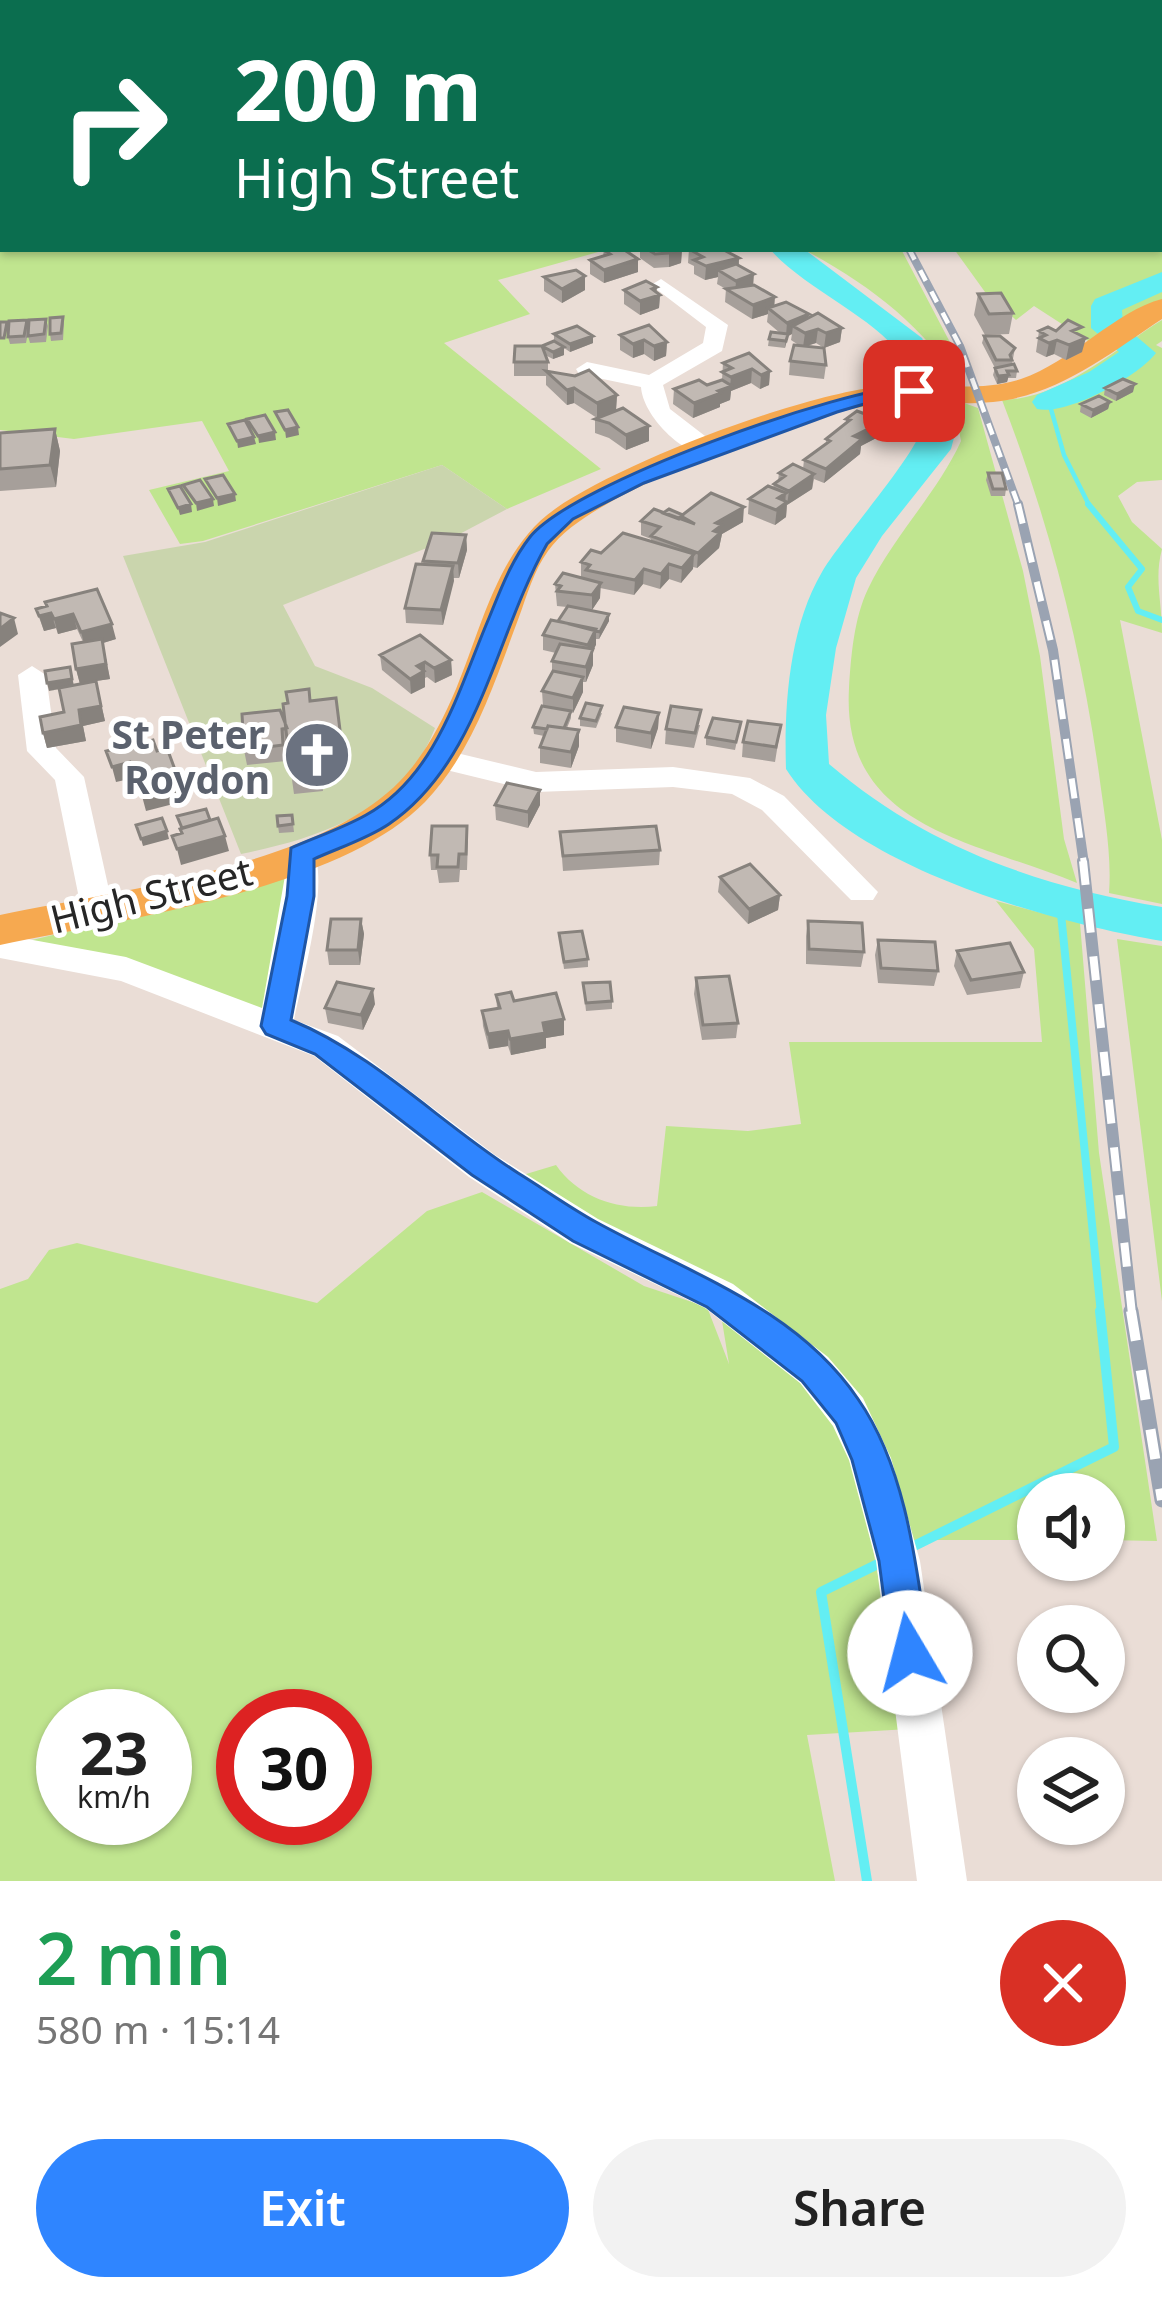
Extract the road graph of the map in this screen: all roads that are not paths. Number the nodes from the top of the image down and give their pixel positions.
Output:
1 (661, 285) edge
2 (1162, 307) edge
3 (587, 369) edge
4 (652, 382) junction
5 (710, 451) junction
6 (32, 675) dead end
7 (440, 759) junction
8 (301, 855) junction
9 (862, 892) dead end
10 (97, 908) junction
11 (0, 930) edge
12 (0, 946) edge
13 (276, 1026) junction
14 (941, 1881) edge

1 - 4 street
2 - 5 main road, High Street
3 - 4 street
4 - 5 street
5 - 7 main road, High Street
6 - 10 street
7 - 8 main road, High Street
7 - 9 street
8 - 10 main road, High Street
8 - 13 street, High Street
10 - 11 main road, High Street
12 - 13 street, High Street
13 - 14 street

